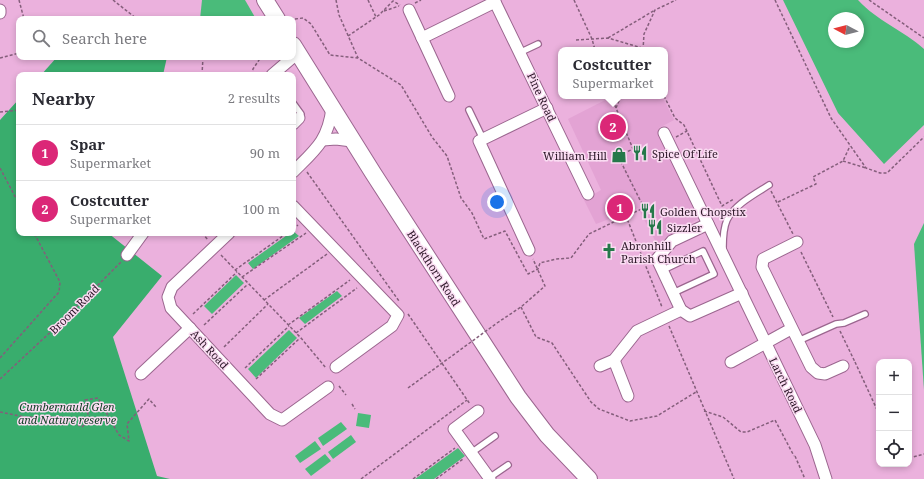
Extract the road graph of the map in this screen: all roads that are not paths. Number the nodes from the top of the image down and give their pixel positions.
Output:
1 (265, 0) edge
2 (275, 0) edge
3 (495, 1) edge
4 (405, 8) road end
5 (0, 10) edge
6 (0, 13) edge
7 (275, 16) edge
8 (277, 16) edge
9 (422, 38) junction
10 (538, 44) dead end
11 (521, 52) junction
12 (296, 56) edge
13 (287, 60) edge
14 (275, 72) edge
15 (449, 96) dead end
16 (296, 107) edge
17 (332, 108) junction
18 (547, 108) junction
19 (469, 110) dead end
20 (296, 121) edge
21 (664, 133) dead end
22 (483, 139) junction
23 (323, 140) junction
24 (352, 141) junction
25 (296, 169) edge
26 (769, 185) road end
27 (588, 194) dead end
28 (296, 209) edge
29 (708, 224) junction
30 (141, 236) edge
31 (226, 236) edge
32 (797, 242) road end
33 (529, 250) road end
34 (127, 254) road end
35 (723, 254) junction
36 (663, 270) junction
37 (673, 293) junction
38 (742, 293) junction
39 (681, 310) junction
40 (865, 314) dead end
41 (190, 328) junction
42 (791, 329) junction
43 (798, 341) junction
44 (766, 344) junction
45 (614, 360) junction
46 (731, 362) dead end
47 (600, 366) dead end
48 (844, 366) road end
49 (332, 370) road end
50 (141, 374) dead end
51 (332, 385) road end
52 (628, 396) dead end
53 (477, 412) road end
54 (495, 436) dead end
55 (471, 453) junction
56 (508, 465) dead end
57 (489, 478) edge
58 (589, 479) edge
59 (826, 479) edge

1 - 7 street
2 - 8 street
3 - 9 street
3 - 11 street, Pine Road
4 - 9 street
5 - 6 street
9 - 15 street
10 - 11 lane
11 - 18 street, Pine Road
12 - 17 street, Blackthorn Road
13 - 14 street
16 - 20 lane
17 - 23 street
17 - 24 street, Blackthorn Road
18 - 22 street
18 - 27 street, Pine Road
19 - 22 lane
21 - 29 street, Larch Road
22 - 33 street
23 - 24 street
23 - 25 street
24 - 58 street, Blackthorn Road
26 - 35 lane
28 - 49 street
29 - 35 street, Larch Road
29 - 36 street
30 - 34 street
31 - 41 street, Ash Road
32 - 42 street
35 - 38 street, Larch Road
36 - 37 street
36 - 37 lane
37 - 39 street
38 - 39 street
38 - 44 street, Larch Road
39 - 45 street
40 - 43 lane
41 - 50 street
41 - 51 street, Ash Road
42 - 43 street
42 - 44 street
43 - 48 street
44 - 46 street
44 - 59 street, Larch Road
45 - 47 street
45 - 52 street
53 - 55 street
54 - 55 lane
55 - 57 street
56 - 57 lane

